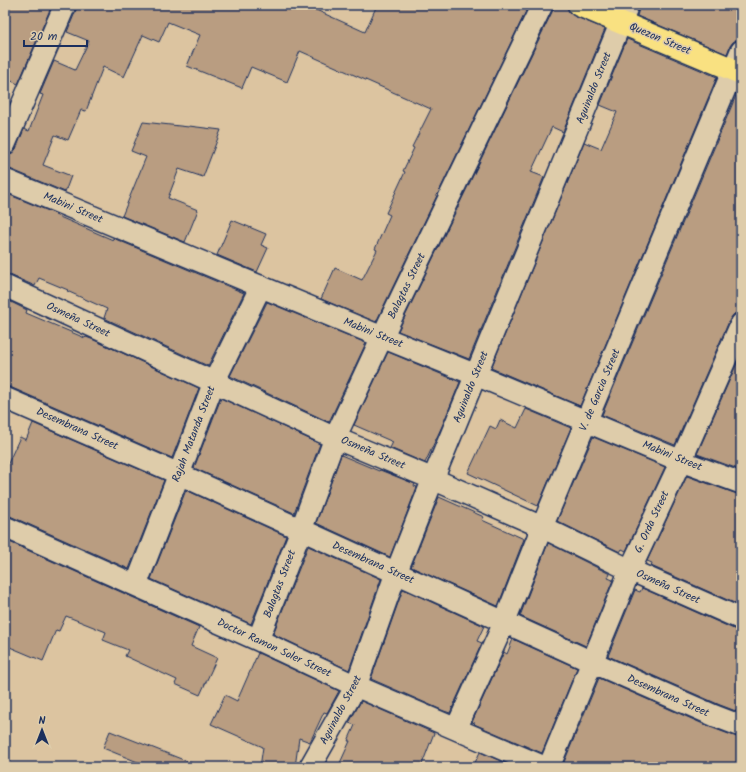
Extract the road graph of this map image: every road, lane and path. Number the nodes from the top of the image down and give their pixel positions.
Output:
1 (65, 5) edge
2 (542, 5) edge
3 (579, 5) edge
4 (624, 14) edge
5 (738, 65) edge
6 (5, 144) edge
7 (5, 180) edge
8 (5, 286) edge
9 (261, 286) junction
10 (741, 324) edge
11 (382, 337) junction
12 (476, 375) junction
13 (214, 382) junction
14 (5, 398) edge
15 (587, 422) junction
16 (335, 438) junction
17 (681, 461) junction
18 (179, 474) junction
19 (433, 479) junction
20 (741, 483) edge
21 (5, 527) edge
22 (542, 527) junction
23 (301, 530) junction
24 (630, 570) junction
25 (396, 573) junction
26 (136, 585) junction
27 (741, 619) edge
28 (504, 622) junction
29 (258, 640) junction
30 (592, 662) junction
31 (356, 686) junction
32 (741, 726) edge
33 (456, 729) junction
34 (310, 767) edge
35 (544, 767) edge
36 (549, 767) edge

1 - 6 street
2 - 11 street, Balagtas Street
3 - 4 main road, Quezon Street
4 - 5 main road, Quezon Street
4 - 12 street, Aguinaldo Street
5 - 15 street, V. de Garcia Street
7 - 9 street, Mabini Street
8 - 13 street, Osmeña Street
9 - 11 street, Mabini Street
9 - 13 street, Rajah Matanda Street
10 - 17 street, G. Orda Street
11 - 12 street, Mabini Street
11 - 16 street, Balagtas Street
12 - 15 street, Mabini Street
12 - 19 street, Aguinaldo Street
13 - 16 street, Osmeña Street
13 - 18 street, Rajah Matanda Street
14 - 18 street, Desembrana Street
15 - 17 street, Mabini Street
15 - 22 street, V. de Garcia Street
16 - 19 street, Osmeña Street
16 - 23 street, Balagtas Street
17 - 20 street, Mabini Street
17 - 24 street, G. Orda Street
18 - 23 street, Desembrana Street
18 - 26 street, Rajah Matanda Street
19 - 22 street, Osmeña Street
19 - 25 street, Aguinaldo Street
21 - 26 street, Doctor Ramon Soler Street
22 - 24 street, Osmeña Street
22 - 28 street, V. de Garcia Street
23 - 25 street, Desembrana Street
23 - 29 street, Balagtas Street
24 - 27 street, Osmeña Street
24 - 30 street, G. Orda Street
25 - 28 street, Desembrana Street
25 - 31 street, Aguinaldo Street
26 - 29 street, Doctor Ramon Soler Street
28 - 30 street, Desembrana Street
28 - 33 street, V. de Garcia Street
29 - 31 street, Doctor Ramon Soler Street
30 - 32 street, Desembrana Street
30 - 36 street, G. Orda Street
31 - 33 street, Doctor Ramon Soler Street
31 - 34 street, Aguinaldo Street
33 - 35 street, Doctor Ramon Soler Street

